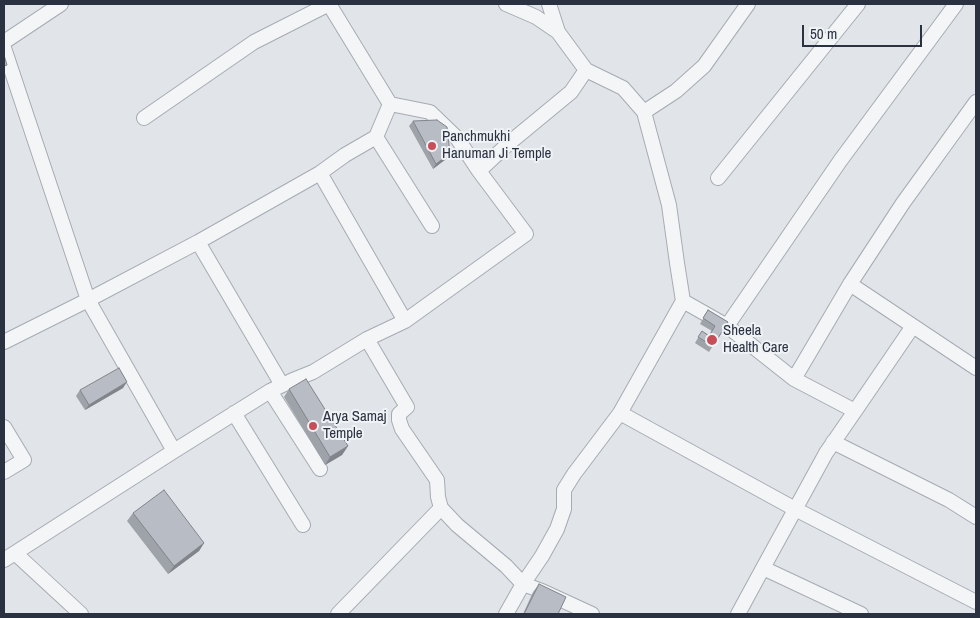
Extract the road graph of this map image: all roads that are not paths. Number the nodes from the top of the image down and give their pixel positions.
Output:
1 (61, 4) edge
2 (329, 4) edge
3 (506, 4) edge
4 (548, 4) edge
5 (748, 4) edge
6 (956, 4) edge
7 (855, 5) edge
8 (558, 32) junction
9 (4, 42) edge
10 (4, 48) edge
11 (586, 70) junction
12 (976, 102) edge
13 (390, 104) junction
14 (644, 112) junction
15 (144, 118) dead end
16 (376, 137) junction
17 (479, 171) junction
18 (320, 173) junction
19 (718, 178) dead end
20 (432, 226) dead end
21 (198, 242) junction
22 (850, 284) junction
23 (88, 300) junction
24 (683, 301) junction
25 (405, 320) junction
26 (727, 326) junction
27 (913, 326) junction
28 (367, 339) junction
29 (4, 342) edge
30 (976, 368) edge
31 (794, 379) junction
32 (276, 388) junction
33 (855, 411) junction
34 (234, 413) junction
35 (620, 413) junction
36 (4, 427) edge
37 (833, 442) junction
38 (174, 451) junction
39 (320, 469) dead end
40 (4, 472) edge
41 (440, 508) junction
42 (795, 509) junction
43 (976, 517) edge
44 (302, 525) dead end
45 (9, 556) edge
46 (763, 568) junction
47 (523, 584) junction
48 (976, 602) edge
49 (81, 614) edge
50 (338, 614) edge
51 (506, 614) edge
52 (592, 614) edge
53 (738, 614) edge
54 (861, 614) edge

1 - 9 street
2 - 13 street
2 - 15 street
3 - 8 street
4 - 8 street
5 - 14 street
6 - 26 street
7 - 19 street
8 - 11 street
10 - 23 street
11 - 14 street
11 - 17 street
12 - 22 street
13 - 16 street
13 - 17 street
14 - 24 street
16 - 18 street
16 - 20 street
17 - 25 street
18 - 21 street
18 - 25 street
21 - 23 street
21 - 32 street
22 - 27 street
22 - 31 street
23 - 29 street
23 - 38 street
24 - 26 street
24 - 35 street
25 - 28 street
26 - 31 street
27 - 30 street
27 - 33 street
28 - 32 street
28 - 41 street
31 - 33 street
32 - 34 street
32 - 39 street
33 - 37 street
34 - 38 street
34 - 44 street
35 - 42 street
35 - 47 street
36 - 40 street
37 - 42 street
37 - 43 street
38 - 45 street
41 - 47 street
41 - 50 street
42 - 46 street
42 - 48 street
45 - 49 street
46 - 53 street
46 - 54 street
47 - 51 street
47 - 52 street

